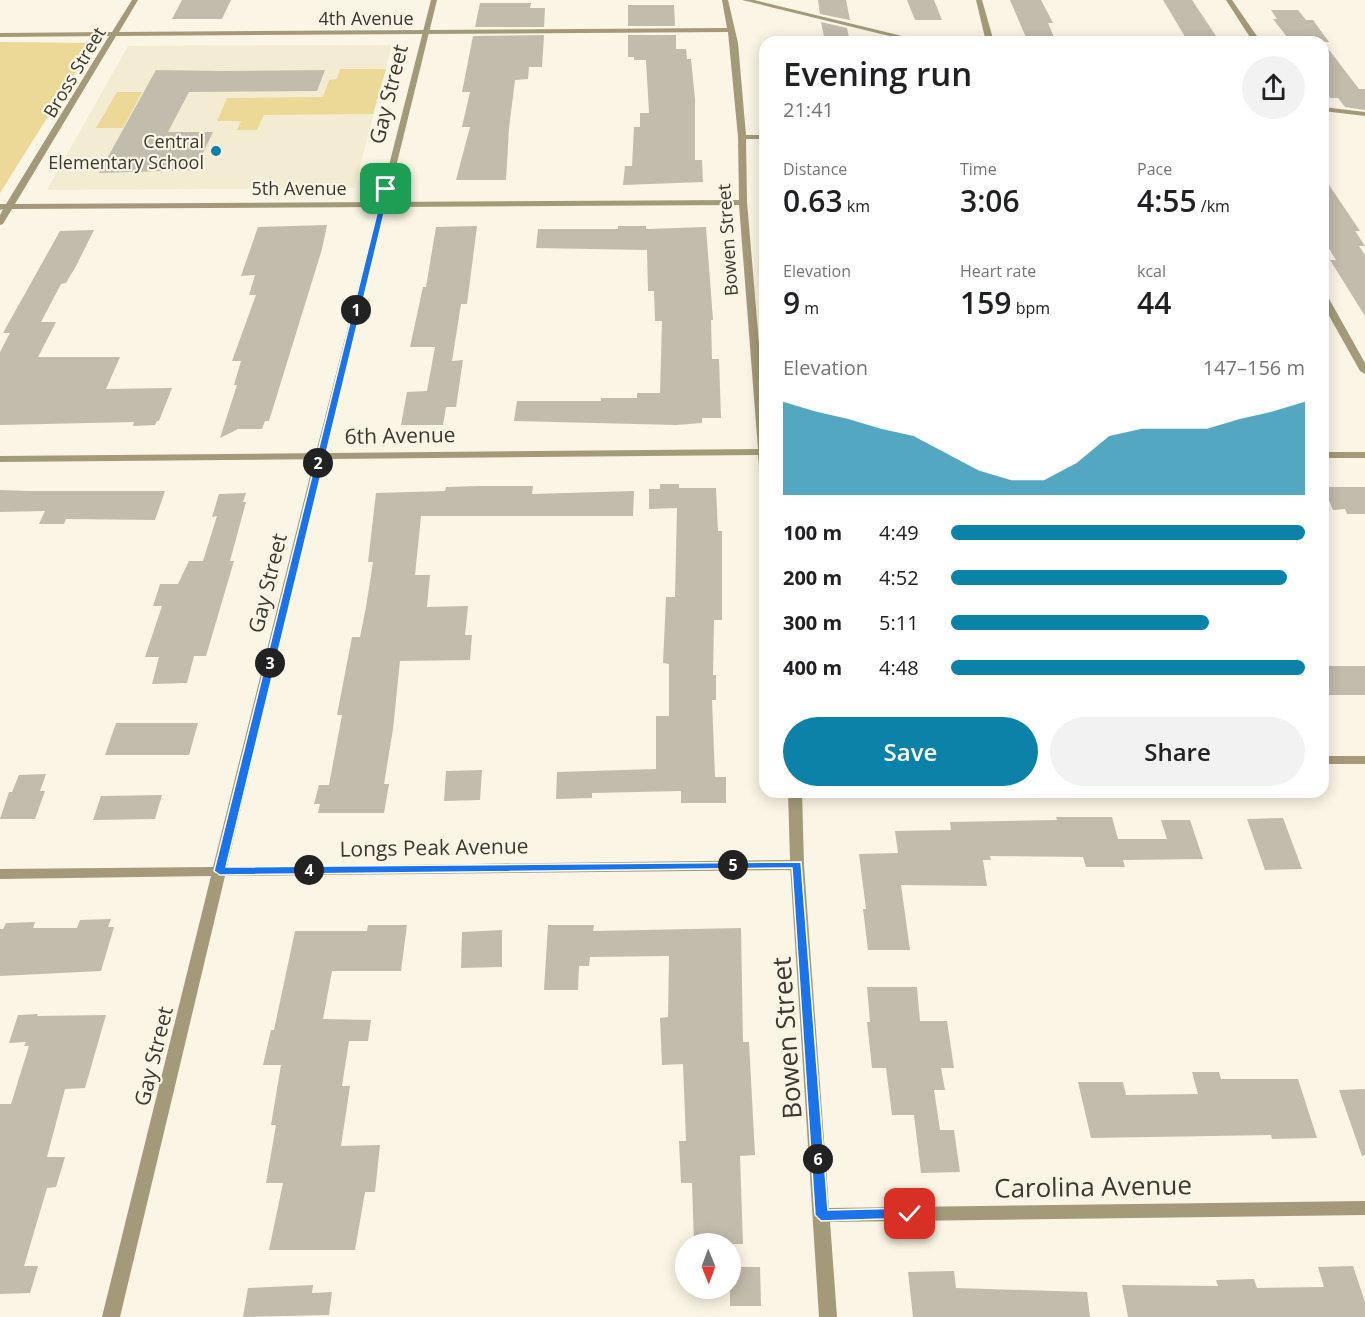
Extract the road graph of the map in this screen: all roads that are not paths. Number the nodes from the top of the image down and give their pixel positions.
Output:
1 (135, 0) edge
2 (434, 0) edge
3 (725, 0) edge
4 (745, 0) edge
5 (979, 0) edge
6 (1229, 0) edge
7 (731, 30) junction
8 (424, 33) junction
9 (115, 34) junction
10 (0, 35) edge
11 (898, 36) edge
12 (988, 36) edge
13 (1253, 36) edge
14 (1329, 110) edge
15 (1365, 114) edge
16 (742, 136) junction
17 (759, 136) edge
18 (743, 202) junction
19 (383, 204) junction
20 (5, 207) edge
21 (0, 222) edge
22 (1329, 308) edge
23 (1365, 371) edge
24 (759, 392) edge
25 (759, 452) edge
26 (320, 455) junction
27 (1329, 455) edge
28 (1365, 455) edge
29 (0, 459) edge
30 (1329, 760) edge
31 (1365, 760) edge
32 (795, 798) edge
33 (797, 864) junction
34 (220, 871) junction
35 (0, 874) edge
36 (1365, 1208) edge
37 (821, 1215) junction
38 (111, 1317) edge
39 (828, 1317) edge

1 - 9 street, Bross Street
2 - 8 street, Gay Street
3 - 7 street, Bowen Street
4 - 11 street
5 - 12 street
6 - 13 street
7 - 8 street, 4th Avenue
7 - 16 street, Bowen Street
8 - 9 street, 4th Avenue
8 - 19 street, Gay Street
9 - 10 street, 4th Avenue
9 - 20 street, Bross Street
14 - 15 street
16 - 17 street
16 - 18 street, Bowen Street
18 - 19 street, 5th Avenue
18 - 24 street, Bowen Street
19 - 20 street, 5th Avenue
19 - 26 street, Gay Street
20 - 21 street, Bross Street
22 - 23 street
25 - 26 street, 6th Avenue
26 - 29 street, 6th Avenue
26 - 34 street, Gay Street
27 - 28 street
30 - 31 street
32 - 33 street, Bowen Street
33 - 34 street, Longs Peak Avenue
33 - 37 street, Bowen Street
34 - 35 street, Longs Peak Avenue
34 - 38 street, Gay Street
36 - 37 street, Carolina Avenue
37 - 39 street, Bowen Street

